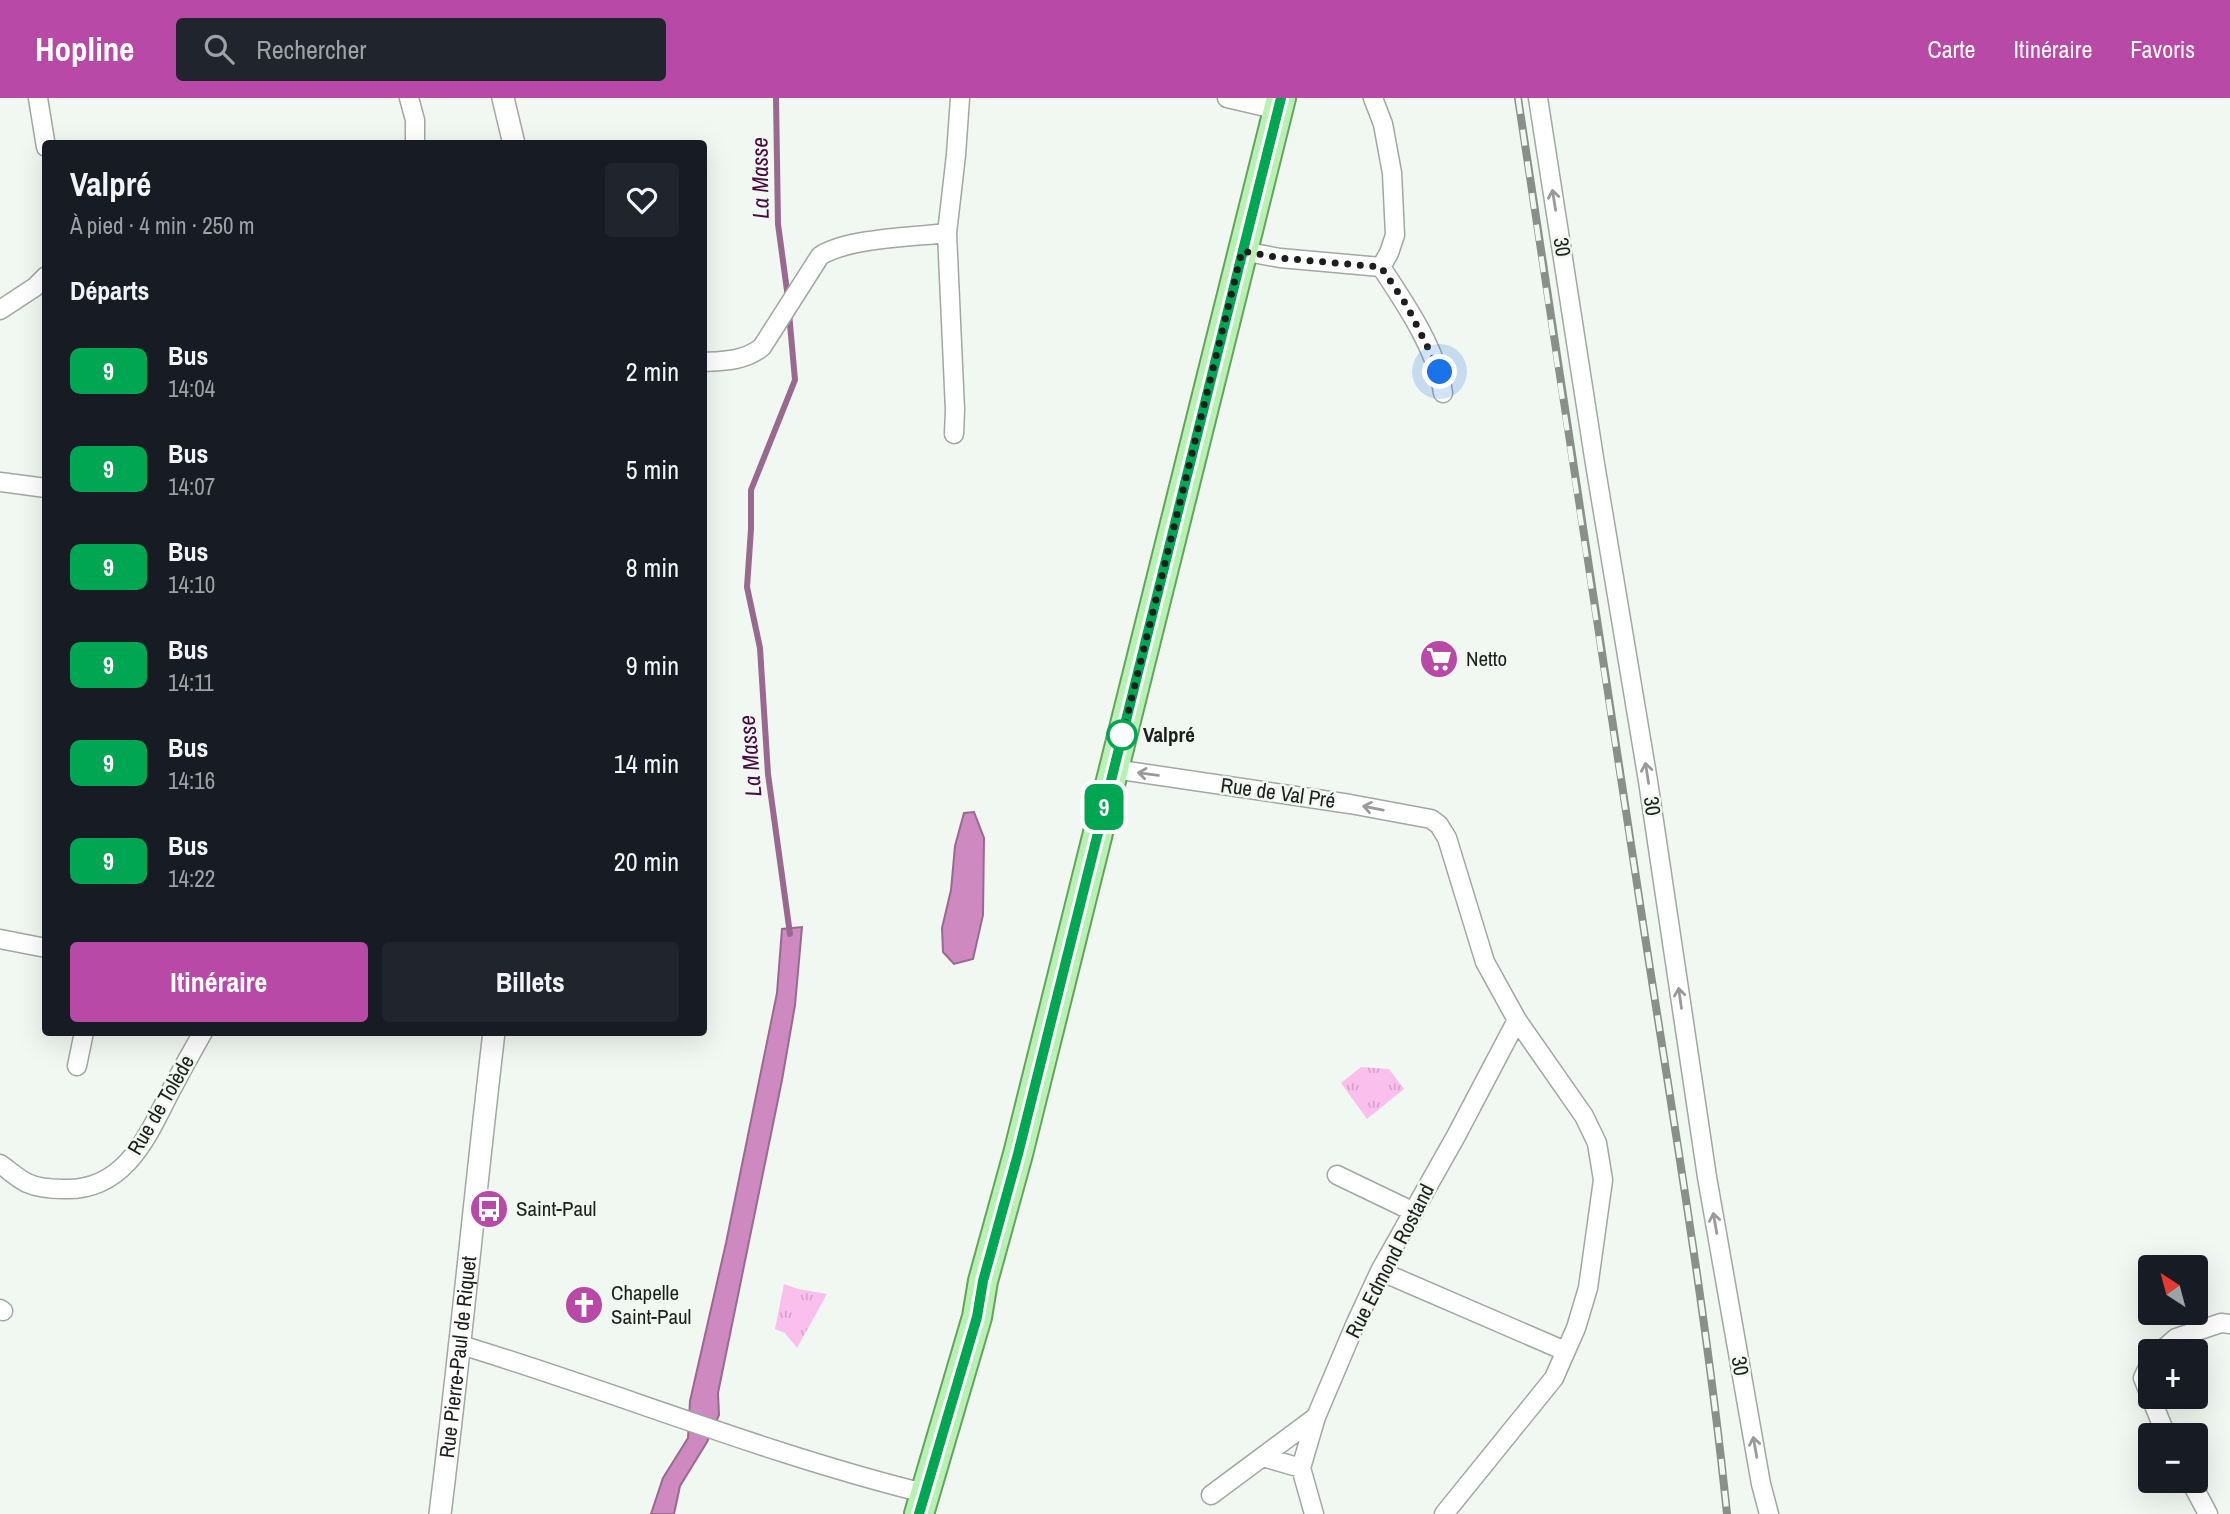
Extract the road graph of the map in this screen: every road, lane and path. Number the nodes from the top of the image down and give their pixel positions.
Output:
1 (38, 98) edge
2 (409, 98) edge
3 (503, 98) edge
4 (960, 98) edge
5 (1227, 98) edge
6 (1373, 98) edge
7 (1538, 98) edge
8 (1279, 104) edge
9 (45, 140) edge
10 (415, 140) edge
11 (513, 140) edge
12 (947, 233) junction
13 (1242, 251) junction
14 (1381, 267) junction
15 (42, 280) edge
16 (0, 310) edge
17 (707, 362) edge
18 (1443, 393) dead end
19 (954, 434) dead end
20 (0, 482) edge
21 (42, 487) edge
22 (1114, 769) junction
23 (0, 939) edge
24 (42, 946) edge
25 (1517, 1020) junction
26 (83, 1036) edge
27 (201, 1036) edge
28 (494, 1036) edge
29 (77, 1066) dead end
30 (0, 1164) edge
31 (1337, 1175) dead end
32 (1414, 1212) junction
33 (1380, 1271) junction
34 (2230, 1324) edge
35 (2175, 1339) edge
36 (461, 1345) junction
37 (1565, 1351) junction
38 (1316, 1417) junction
39 (1263, 1457) junction
40 (1301, 1468) junction
41 (2197, 1493) edge
42 (1211, 1495) dead end
43 (921, 1503) edge
44 (440, 1514) edge
45 (1314, 1514) edge
46 (1444, 1514) edge
47 (1769, 1514) edge
48 (2208, 1514) edge

1 - 9 street
2 - 10 street
3 - 11 street
4 - 12 street
5 - 8 street
6 - 14 street
47 -> 7 street, 30
8 - 13 main road
12 - 17 street
12 - 19 street
13 - 14 street
13 - 22 main road
14 - 18 street
15 - 16 street
20 - 21 street
25 -> 22 street, Rue de Val Pré
22 - 43 main road
23 - 24 street
25 - 32 street, Rue Edmond Rostand
25 - 37 street
26 - 29 street
27 - 30 street, Rue de Tolède
28 - 36 street, Rue Pierre-Paul de Riquet
31 - 32 street
32 - 33 street, Rue Edmond Rostand
33 - 37 street
33 - 38 street, Rue Edmond Rostand
34 - 35 street
36 - 43 street
36 - 44 street, Rue Pierre-Paul de Riquet
37 - 46 street
38 - 39 street
38 - 40 street, Rue Edmond Rostand
39 - 40 street
39 - 42 street
40 - 45 street
41 - 48 street

